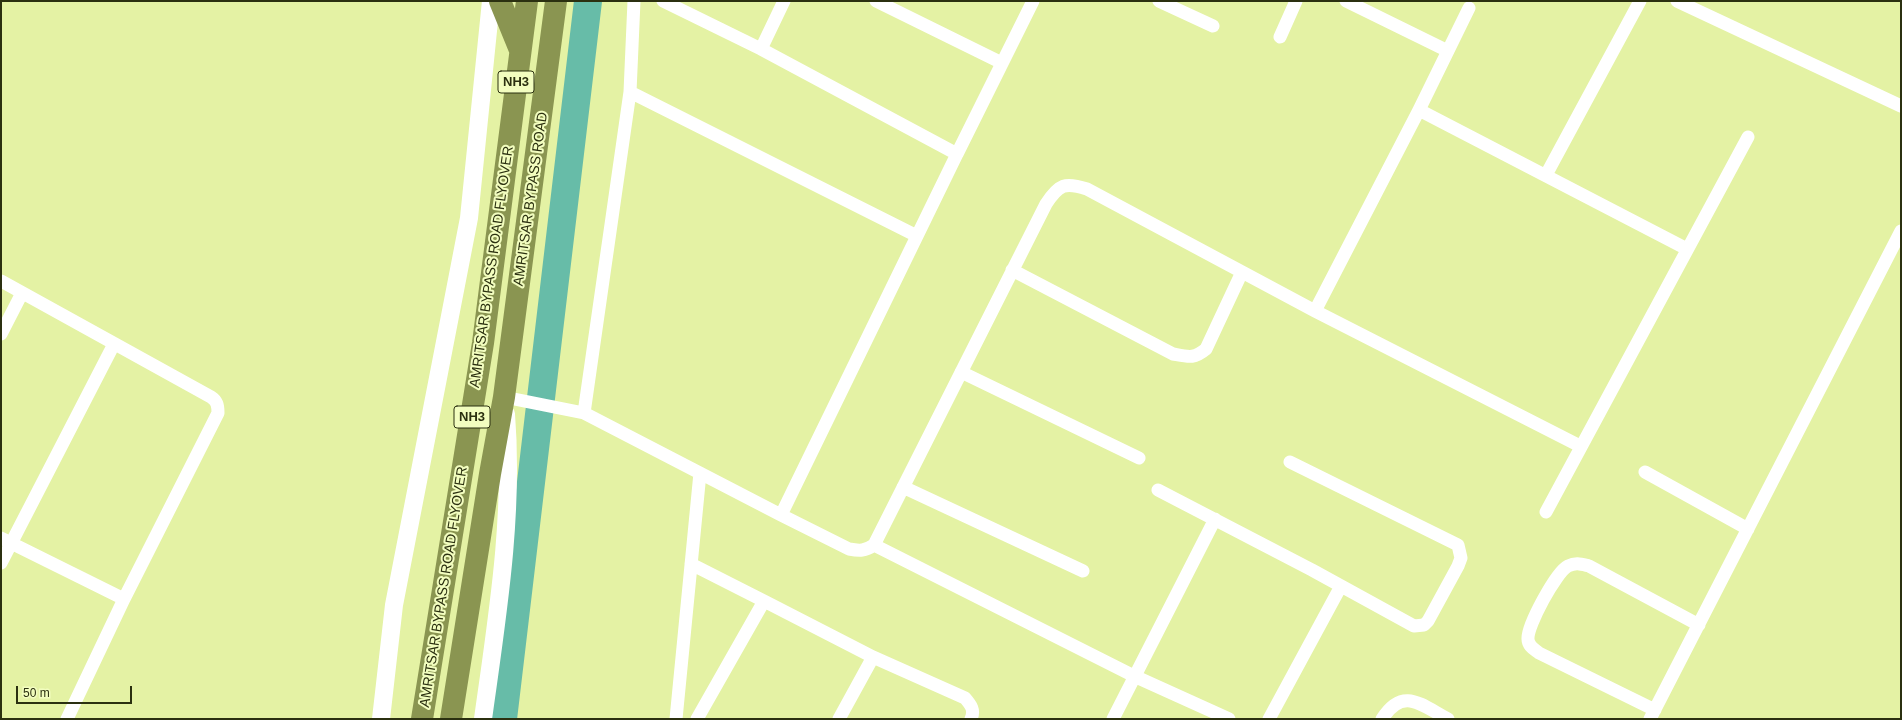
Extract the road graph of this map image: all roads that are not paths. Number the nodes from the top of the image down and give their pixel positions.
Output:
1 (491, 1) edge
2 (500, 1) edge
3 (527, 1) edge
4 (556, 1) edge
5 (634, 1) edge
6 (663, 1) edge
7 (784, 1) edge
8 (876, 1) edge
9 (1033, 1) edge
10 (1159, 1) edge
11 (1296, 1) edge
12 (1346, 1) edge
13 (1640, 1) edge
14 (1678, 1) edge
15 (1469, 8) dead end
16 (1213, 26) dead end
17 (1280, 37) dead end
18 (761, 49) junction
19 (520, 51) junction
20 (1448, 51) junction
21 (1002, 63) junction
22 (630, 92) junction
23 (1901, 106) edge
24 (1419, 110) junction
25 (1748, 137) dead end
26 (957, 154) junction
27 (1546, 175) junction
28 (1901, 231) edge
29 (917, 236) junction
30 (1687, 249) junction
31 (1012, 270) junction
32 (1242, 272) junction
33 (1, 281) edge
34 (22, 293) junction
35 (1315, 311) junction
36 (1, 334) edge
37 (114, 344) junction
38 (961, 372) junction
39 (504, 397) junction
40 (584, 413) junction
41 (1580, 446) junction
42 (1139, 458) dead end
43 (1290, 462) dead end
44 (1645, 472) dead end
45 (700, 473) junction
46 (903, 487) junction
47 (1158, 490) dead end
48 (1546, 512) dead end
49 (781, 515) junction
50 (1215, 519) junction
51 (1748, 530) junction
52 (6, 540) edge
53 (874, 545) junction
54 (1, 563) edge
55 (691, 564) junction
56 (1083, 571) dead end
57 (1341, 586) junction
58 (124, 599) junction
59 (764, 601) junction
60 (1699, 625) junction
61 (873, 657) junction
62 (1134, 676) junction
63 (1653, 714) edge
64 (67, 719) edge
65 (381, 719) edge
66 (422, 719) edge
67 (451, 719) edge
68 (483, 719) edge
69 (676, 719) edge
70 (697, 719) edge
71 (839, 719) edge
72 (971, 719) edge
73 (1113, 719) edge
74 (1229, 719) edge
75 (1269, 719) edge
76 (1382, 719) edge
77 (1448, 719) edge

1 - 65 street
2 - 19 highway
3 - 19 highway, NH3
4 - 39 highway, AMRITSAR BYPASS ROAD / NH3
5 - 22 street
6 - 18 street
7 - 18 street
8 - 21 street
9 - 21 street
10 - 16 street
11 - 17 street
12 - 20 street
13 - 27 street
14 - 23 street
15 - 20 street
18 - 26 street
19 - 66 highway, AMRITSAR BYPASS ROAD FLYOVER / NH3
20 - 24 street
21 - 26 street
22 - 29 street
22 - 40 street
24 - 27 street
24 - 35 street
25 - 30 street
26 - 29 street
27 - 30 street
28 - 51 street
29 - 49 street
30 - 41 street
31 - 32 street
31 - 32 street
31 - 38 street
32 - 35 street
33 - 34 street
34 - 36 street
34 - 37 street
35 - 41 street
37 - 52 street
37 - 58 street
38 - 42 street
38 - 46 street
39 - 40 street
39 - 67 highway, AMRITSAR BYPASS ROAD FLYOVER / NH3
39 - 68 street
40 - 45 street
41 - 48 street
43 - 57 street
44 - 51 street
45 - 49 street
45 - 55 street
46 - 53 street
46 - 56 street
47 - 50 street
49 - 53 street
50 - 57 street
50 - 62 street
51 - 60 street
52 - 54 street
52 - 58 street
53 - 62 street
55 - 59 street
55 - 69 street
57 - 75 street
58 - 64 street
59 - 61 street
59 - 70 street
60 - 63 street
60 - 63 street
61 - 71 street
61 - 72 street
62 - 73 street
62 - 74 street
76 - 77 street

